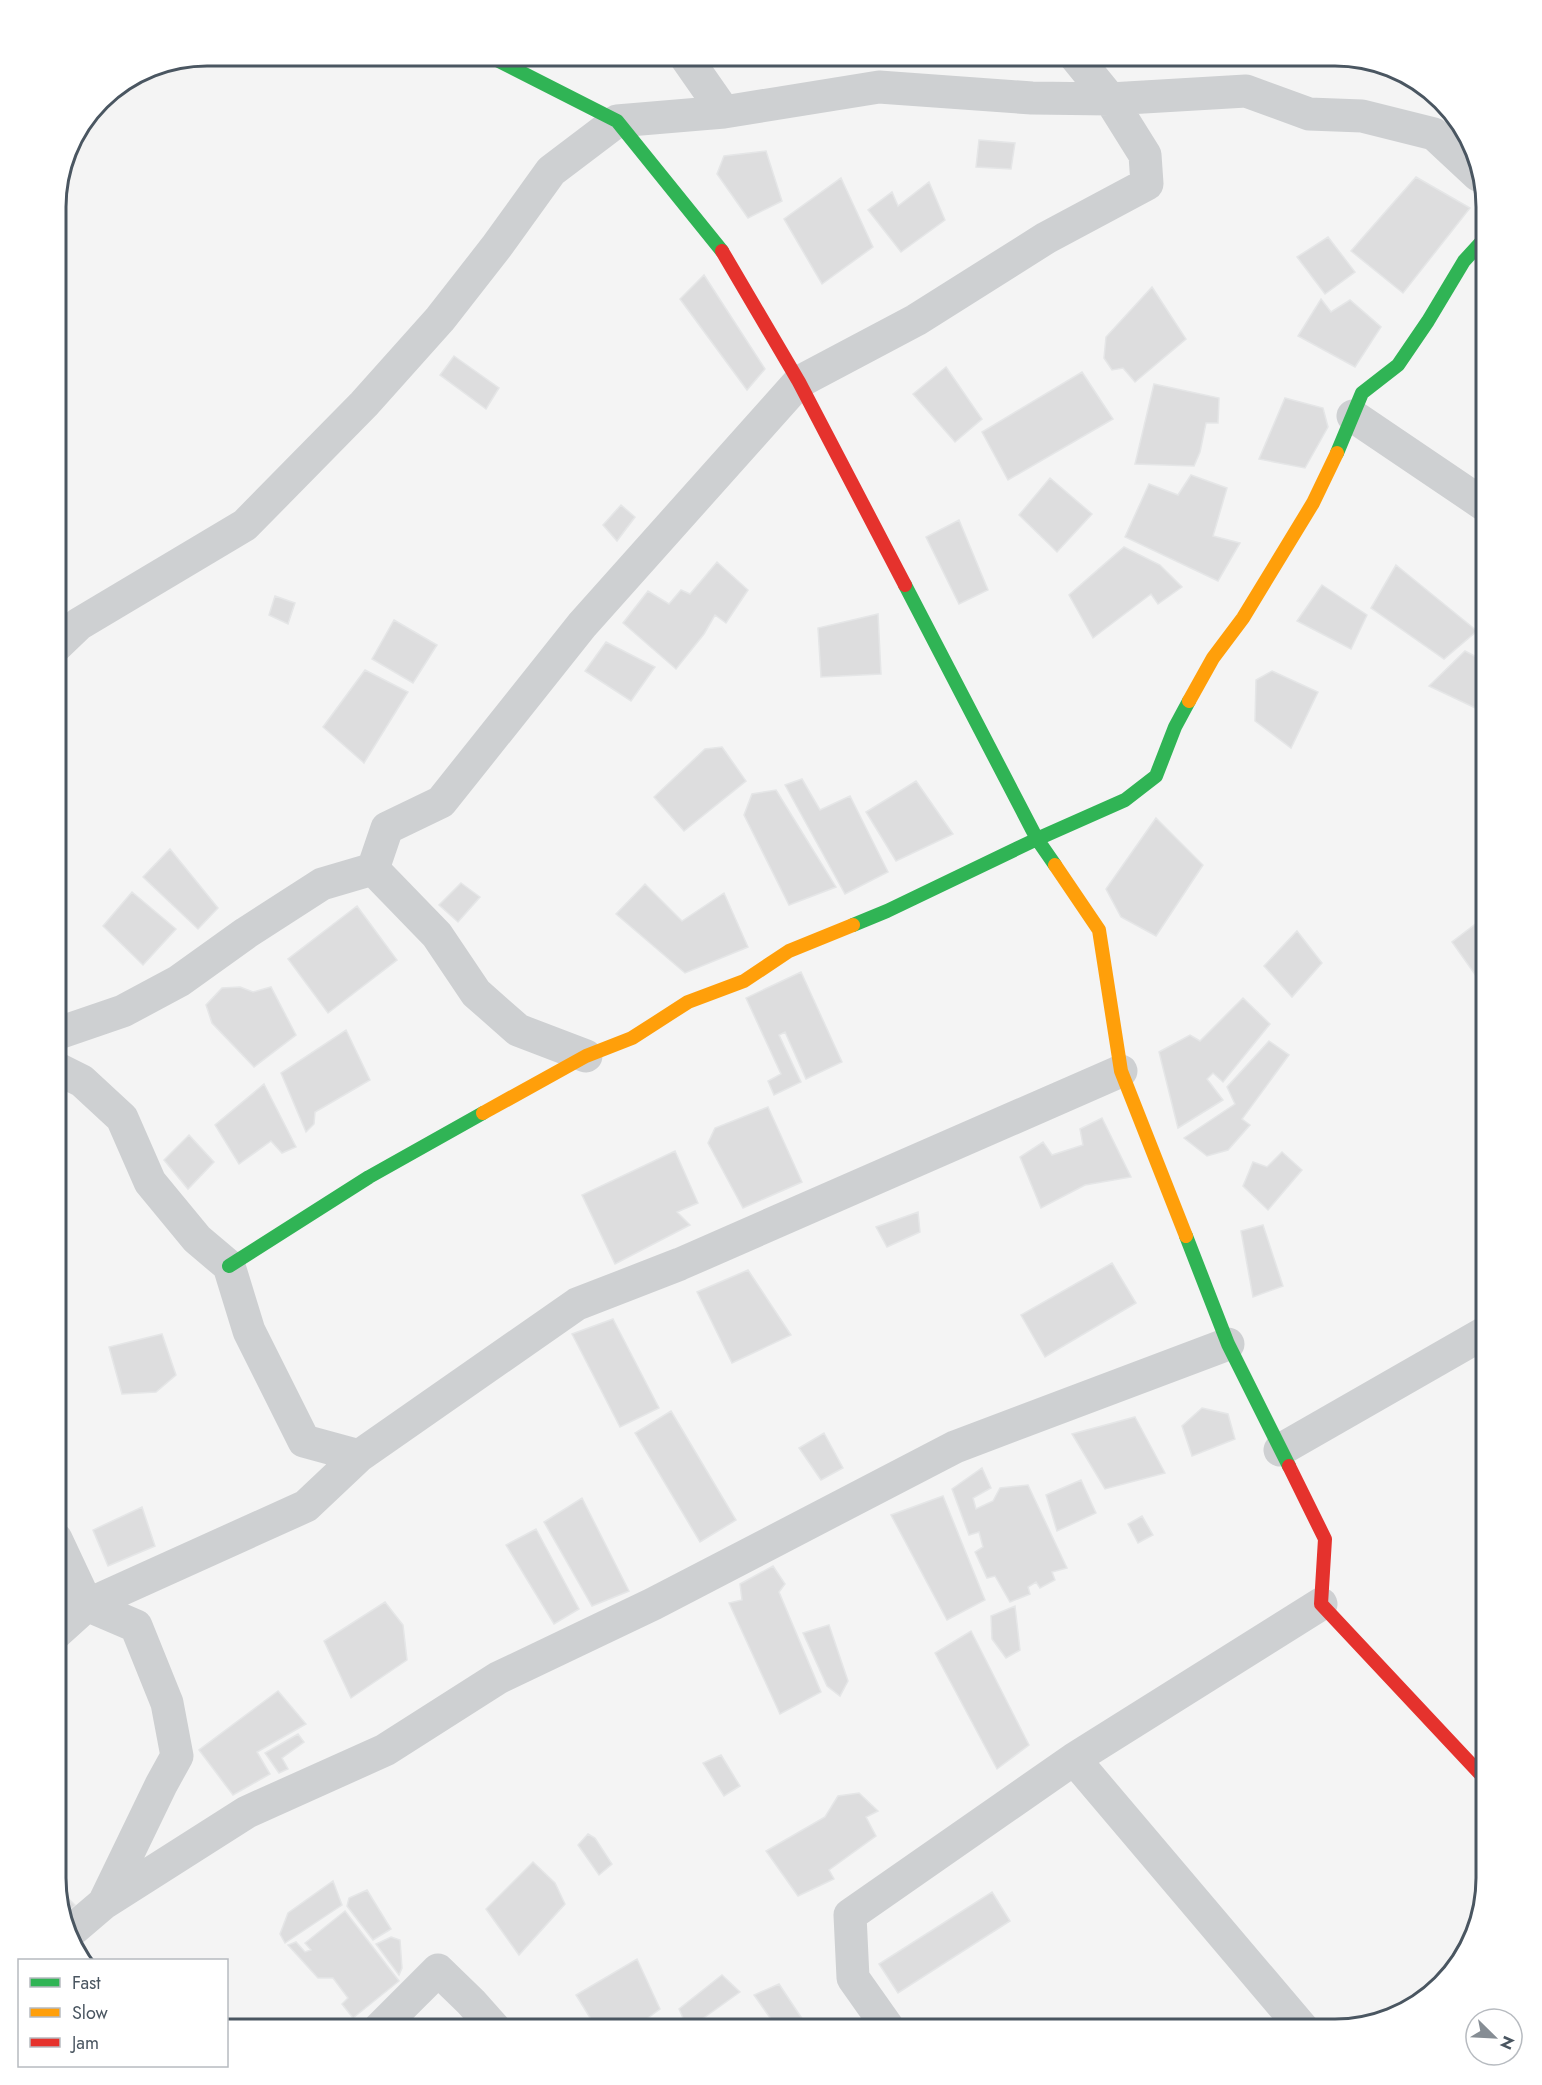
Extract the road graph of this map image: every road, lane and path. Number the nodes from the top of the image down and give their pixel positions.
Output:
1 (509, 66) edge
2 (693, 66) edge
3 (1083, 66) edge
4 (1110, 99) junction
5 (724, 112) junction
6 (617, 121) junction
7 (1442, 125) edge
8 (1469, 164) edge
9 (1476, 248) edge
10 (799, 382) junction
11 (1353, 417) junction
12 (1476, 499) edge
13 (66, 637) edge
14 (1037, 839) junction
15 (373, 869) junction
16 (66, 1031) edge
17 (586, 1056) junction
18 (1121, 1071) junction
19 (66, 1073) edge
20 (229, 1266) junction
21 (1476, 1338) edge
22 (1228, 1344) junction
23 (1280, 1450) junction
24 (359, 1456) junction
25 (66, 1560) edge
26 (1322, 1604) junction
27 (87, 1605) junction
28 (66, 1624) edge
29 (1074, 1759) junction
30 (1476, 1769) edge
31 (104, 1903) junction
32 (75, 1927) edge
33 (389, 2019) edge
34 (486, 2019) edge
35 (882, 2019) edge
36 (1294, 2019) edge

1 - 6 street
2 - 5 street
3 - 4 street
4 - 5 street
4 - 7 street
4 - 10 street
5 - 6 street
6 - 10 street
6 - 13 street
7 - 8 street
9 - 11 street
10 - 14 street
10 - 15 street
11 - 12 street
11 - 14 street
14 - 17 street
14 - 18 street
15 - 16 street
15 - 17 street
17 - 20 street
18 - 22 street
18 - 24 street
19 - 20 street
20 - 24 street
21 - 23 street
22 - 23 street
22 - 31 street
23 - 26 street
24 - 27 street
25 - 27 street
26 - 29 street
26 - 30 street
27 - 28 street
27 - 31 street
29 - 35 street
29 - 36 street
31 - 32 street
33 - 34 street

